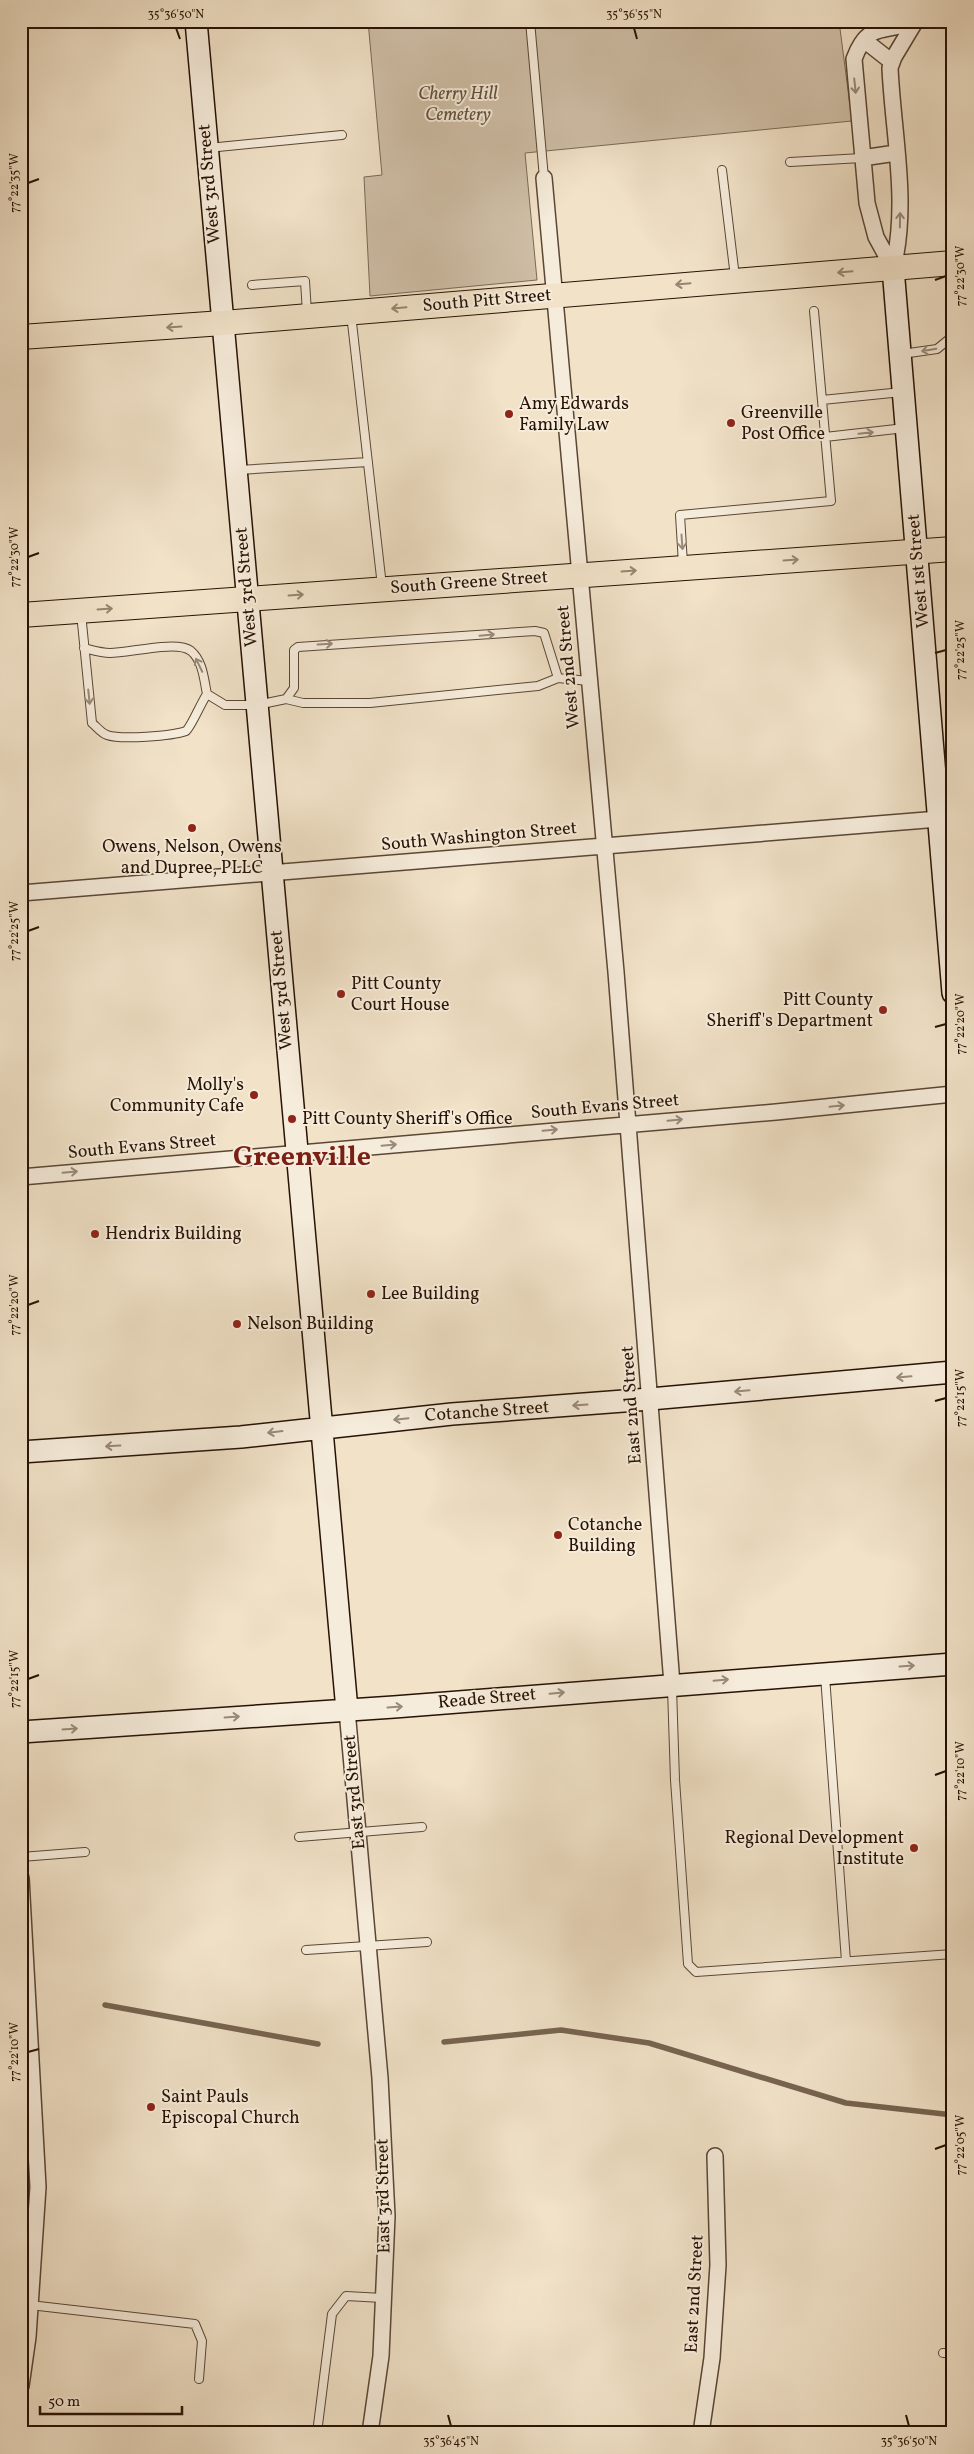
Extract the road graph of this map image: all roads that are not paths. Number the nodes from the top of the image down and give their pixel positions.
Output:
1 (196, 21) edge
2 (530, 21) edge
3 (915, 22) edge
4 (864, 40) junction
5 (892, 62) junction
6 (342, 134) dead end
7 (207, 148) junction
8 (896, 153) junction
9 (862, 158) junction
10 (790, 162) dead end
11 (722, 170) dead end
12 (544, 178) joint
13 (953, 263) edge
14 (893, 268) junction
15 (735, 280) junction
16 (252, 285) dead end
17 (555, 295) junction
18 (351, 312) junction
19 (814, 312) dead end
20 (307, 316) junction
21 (222, 323) junction
22 (953, 336) edge
23 (21, 337) edge
24 (901, 355) junction
25 (904, 392) junction
26 (822, 400) junction
27 (907, 428) junction
28 (825, 437) junction
29 (368, 462) junction
30 (236, 470) junction
31 (953, 550) edge
32 (918, 552) junction
33 (684, 568) junction
34 (580, 574) junction
35 (382, 589) junction
36 (248, 599) junction
37 (80, 611) junction
38 (21, 615) edge
39 (84, 648) junction
40 (558, 678) junction
41 (590, 681) junction
42 (207, 694) junction
43 (286, 699) junction
44 (257, 705) junction
45 (939, 819) junction
46 (604, 846) junction
47 (271, 873) junction
48 (21, 893) edge
49 (953, 993) edge
50 (953, 1094) edge
51 (627, 1124) junction
52 (297, 1152) junction
53 (21, 1177) edge
54 (953, 1372) edge
55 (650, 1399) junction
56 (323, 1426) junction
57 (21, 1452) edge
58 (953, 1664) edge
59 (824, 1672) junction
60 (672, 1684) junction
61 (347, 1710) junction
62 (21, 1732) edge
63 (422, 1828) dead end
64 (358, 1833) junction
65 (299, 1837) dead end
66 (85, 1852) dead end
67 (21, 1857) edge
68 (21, 1878) edge
69 (427, 1942) dead end
70 (368, 1946) junction
71 (306, 1950) dead end
72 (953, 1954) edge
73 (846, 1961) junction
74 (715, 2156) dead end
75 (383, 2298) junction
76 (30, 2305) junction
77 (25, 2336) edge
78 (942, 2353) dead end
79 (953, 2353) edge
80 (199, 2379) dead end
81 (21, 2386) edge
82 (317, 2433) edge
83 (370, 2433) edge
84 (701, 2433) edge

1 - 7 street, West 3rd Street
2 - 12 lane
3 - 4 street
3 - 5 street
4 - 5 street
4 -> 9 street
5 - 8 street
6 - 7 lane
7 - 21 street, West 3rd Street
8 - 9 street
14 -> 8 street
9 - 10 lane
9 - 14 street
11 - 15 lane
12 - 17 street, West 2nd Street
13 - 14 main road, South Pitt Street
14 -> 15 main road, South Pitt Street
14 - 24 street, West 1st Street
15 -> 17 main road, South Pitt Street
16 - 20 lane
17 -> 18 main road, South Pitt Street
17 - 34 street, West 2nd Street
18 - 20 main road, South Pitt Street
18 - 29 lane
19 - 26 lane
20 - 21 main road, South Pitt Street
21 -> 23 main road, South Pitt Street
21 - 30 street, West 3rd Street
22 -> 24 lane
24 - 25 street, West 1st Street
25 - 26 lane
25 - 27 street, West 1st Street
26 - 28 lane
28 -> 27 lane
27 - 32 street, West 1st Street
28 -> 33 lane
29 - 30 lane
29 - 35 lane
30 - 36 street, West 3rd Street
31 - 32 main road, South Greene Street
33 -> 32 main road, South Greene Street
32 - 45 street, West 1st Street
34 -> 33 main road, South Greene Street
34 - 35 main road, South Greene Street
34 - 41 street, West 2nd Street
36 -> 35 main road, South Greene Street
37 -> 36 main road, South Greene Street
36 - 44 street, West 3rd Street
37 - 38 main road, South Greene Street
37 - 39 lane
42 -> 39 lane
39 -> 42 lane
40 - 41 lane
40 - 43 lane
43 -> 40 lane
41 - 46 street, West 2nd Street
42 - 44 lane
43 - 44 lane
44 - 47 street, West 3rd Street
45 - 46 street, South Washington Street
45 - 49 street, West 1st Street
46 - 47 street, South Washington Street
46 - 51 street, West 2nd Street
47 - 48 street, South Washington Street
47 - 52 street, West 3rd Street
51 -> 50 street, South Evans Street
52 -> 51 street, South Evans Street
51 - 55 street, East 2nd Street
53 -> 52 street, South Evans Street
52 - 56 street, East 3rd Street
54 -> 55 street, Cotanche Street
55 -> 56 street, Cotanche Street
55 - 60 street, East 2nd Street
56 -> 57 street, Cotanche Street
56 - 61 street, East 3rd Street
59 -> 58 street, Reade Street
60 -> 59 street, Reade Street
59 - 73 lane
61 -> 60 street, Reade Street
60 - 73 lane
62 -> 61 street, Reade Street
61 - 64 street, East 3rd Street
63 - 64 lane
64 - 65 lane
64 - 70 street, East 3rd Street
66 - 67 lane
68 - 76 street
69 - 70 lane
70 - 71 lane
70 - 75 street, East 3rd Street
72 - 73 lane
74 - 84 street, East 2nd Street
75 - 82 lane
75 - 83 street, East 3rd Street
76 - 77 street
76 - 80 lane
77 - 81 street
78 - 79 lane

